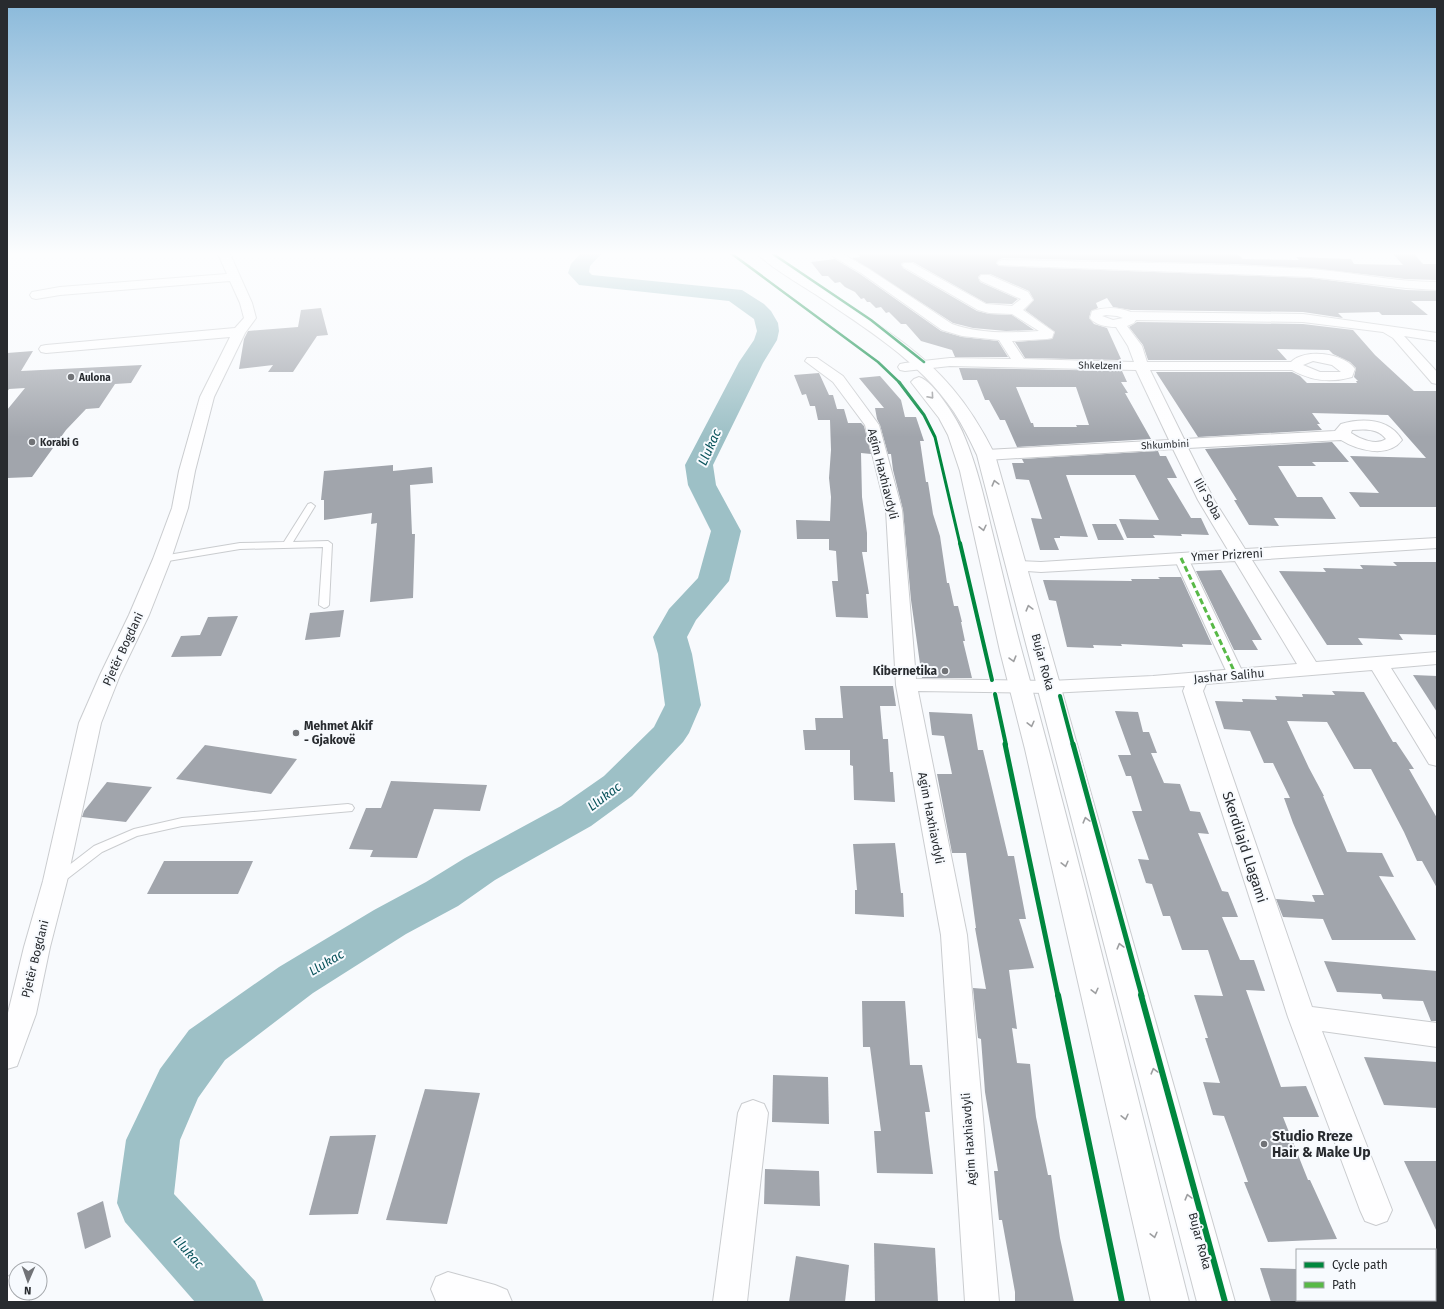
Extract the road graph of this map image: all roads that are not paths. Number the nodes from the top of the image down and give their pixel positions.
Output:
1 (249, 315) edge
2 (836, 315) edge
3 (854, 315) edge
4 (930, 315) edge
5 (1023, 315) edge
6 (1387, 329) junction
7 (240, 332) junction
8 (1003, 337) junction
9 (1437, 337) edge
10 (46, 349) dead end
11 (812, 361) dead end
12 (1020, 363) junction
13 (913, 366) junction
14 (1142, 366) junction
15 (1295, 366) dead end
16 (1437, 380) edge
17 (1344, 435) dead end
18 (1178, 443) junction
19 (986, 455) junction
20 (311, 506) dead end
21 (1437, 543) edge
22 (287, 544) junction
23 (1240, 554) junction
24 (1181, 558) junction
25 (162, 559) junction
26 (1018, 566) junction
27 (324, 605) dead end
28 (1437, 658) edge
29 (1378, 663) junction
30 (1310, 668) junction
31 (1236, 675) junction
32 (1200, 678) junction
33 (906, 685) junction
34 (1035, 687) junction
35 (1437, 758) edge
36 (348, 808) dead end
37 (55, 882) junction
38 (1302, 1017) junction
39 (1437, 1035) edge
40 (7, 1057) edge
41 (753, 1113) dead end
42 (1376, 1210) dead end
43 (448, 1289) dead end
44 (495, 1302) edge
45 (730, 1302) edge
46 (982, 1302) edge
47 (1170, 1302) edge
48 (1216, 1302) edge

1 - 7 street, Pjetër Bogdani
2 - 13 main road
3 - 13 main road
4 - 8 street
5 - 8 street
6 - 9 street
6 - 14 street, Ilir Soba
6 - 16 street
7 - 10 street
7 - 25 street, Pjetër Bogdani
8 - 12 street
11 - 33 street, Agim Haxhiavdyli
12 - 13 street, Shkelzeni
12 - 14 street, Shkelzeni
13 - 19 main road, Bujar Roka
13 -> 34 main road, Bujar Roka
14 - 15 street, Shkelzeni
14 - 18 street, Ilir Soba
17 - 18 street, Shkumbini
18 - 19 street, Shkumbini
18 - 23 street, Ilir Soba
26 -> 19 main road, Bujar Roka
20 - 22 lane
21 - 23 street, Ymer Prizreni
22 - 25 lane
22 - 27 lane
23 - 24 street, Ymer Prizreni
23 - 30 street, Ilir Soba
24 - 26 street, Ymer Prizreni
24 - 31 street
25 - 37 street, Pjetër Bogdani
34 -> 26 main road, Bujar Roka
28 - 29 street, Jashar Salihu
29 - 30 street, Jashar Salihu
29 - 35 street
30 - 31 street, Jashar Salihu
31 - 32 street, Jashar Salihu
32 - 34 street, Jashar Salihu
32 - 38 street, Skerdilajd Llagami
33 - 34 street
33 - 46 street, Agim Haxhiavdyli
34 -> 47 main road, Bujar Roka
48 -> 34 main road, Bujar Roka
36 - 37 lane
37 - 40 street, Pjetër Bogdani
38 - 39 street
38 - 42 street, Skerdilajd Llagami
41 - 45 street
43 - 44 street

